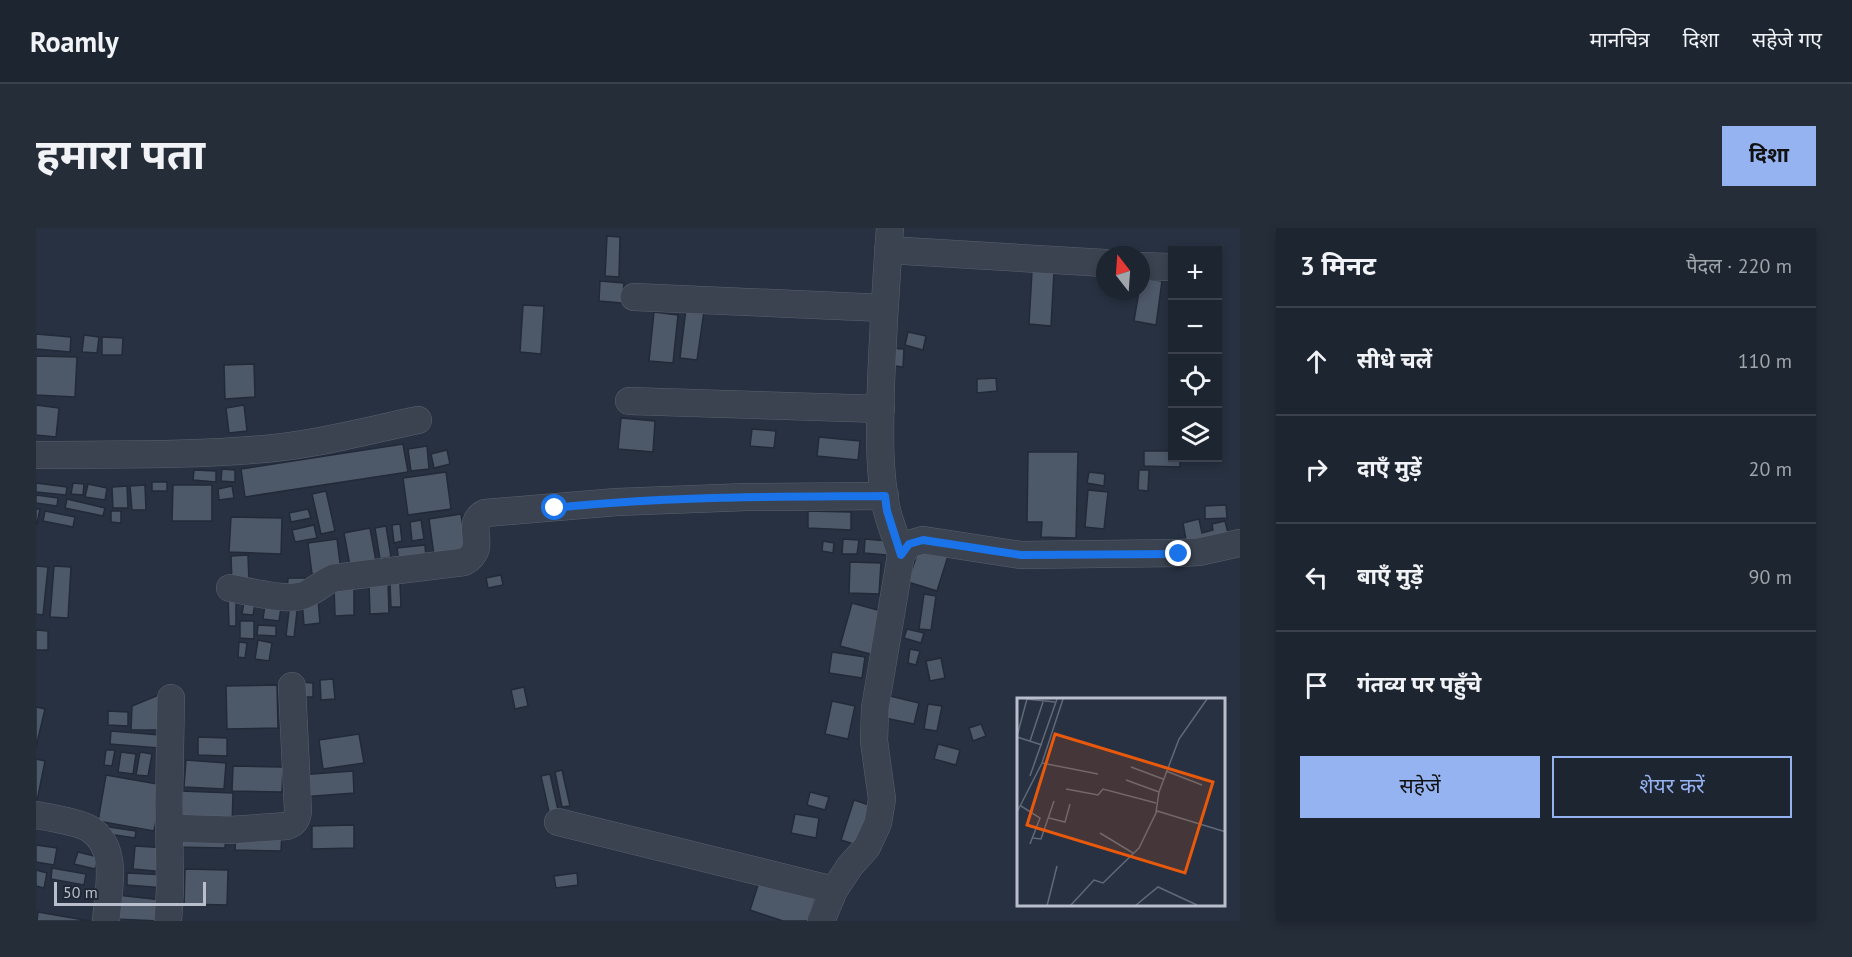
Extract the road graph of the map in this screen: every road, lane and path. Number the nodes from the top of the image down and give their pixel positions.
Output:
1 (889, 239) edge
2 (1096, 262) edge
3 (1150, 266) edge
4 (1168, 267) edge
5 (634, 297) dead end
6 (884, 308) junction
7 (629, 401) dead end
8 (881, 409) junction
9 (418, 420) dead end
10 (36, 455) edge
11 (885, 496) junction
12 (1240, 543) edge
13 (901, 555) junction
14 (230, 588) dead end
15 (292, 686) dead end
16 (171, 698) dead end
17 (36, 814) edge
18 (558, 822) dead end
19 (169, 828) junction
20 (834, 890) junction
21 (106, 921) edge
22 (168, 921) edge
23 (821, 921) edge

1 - 2 street
1 - 6 street
3 - 4 street
5 - 6 street
6 - 8 street
7 - 8 street
8 - 11 street
9 - 10 street
11 - 13 street
11 - 14 street
12 - 13 street
13 - 20 street
15 - 19 street
16 - 19 street
17 - 21 street
18 - 20 street
19 - 22 street
20 - 23 street

